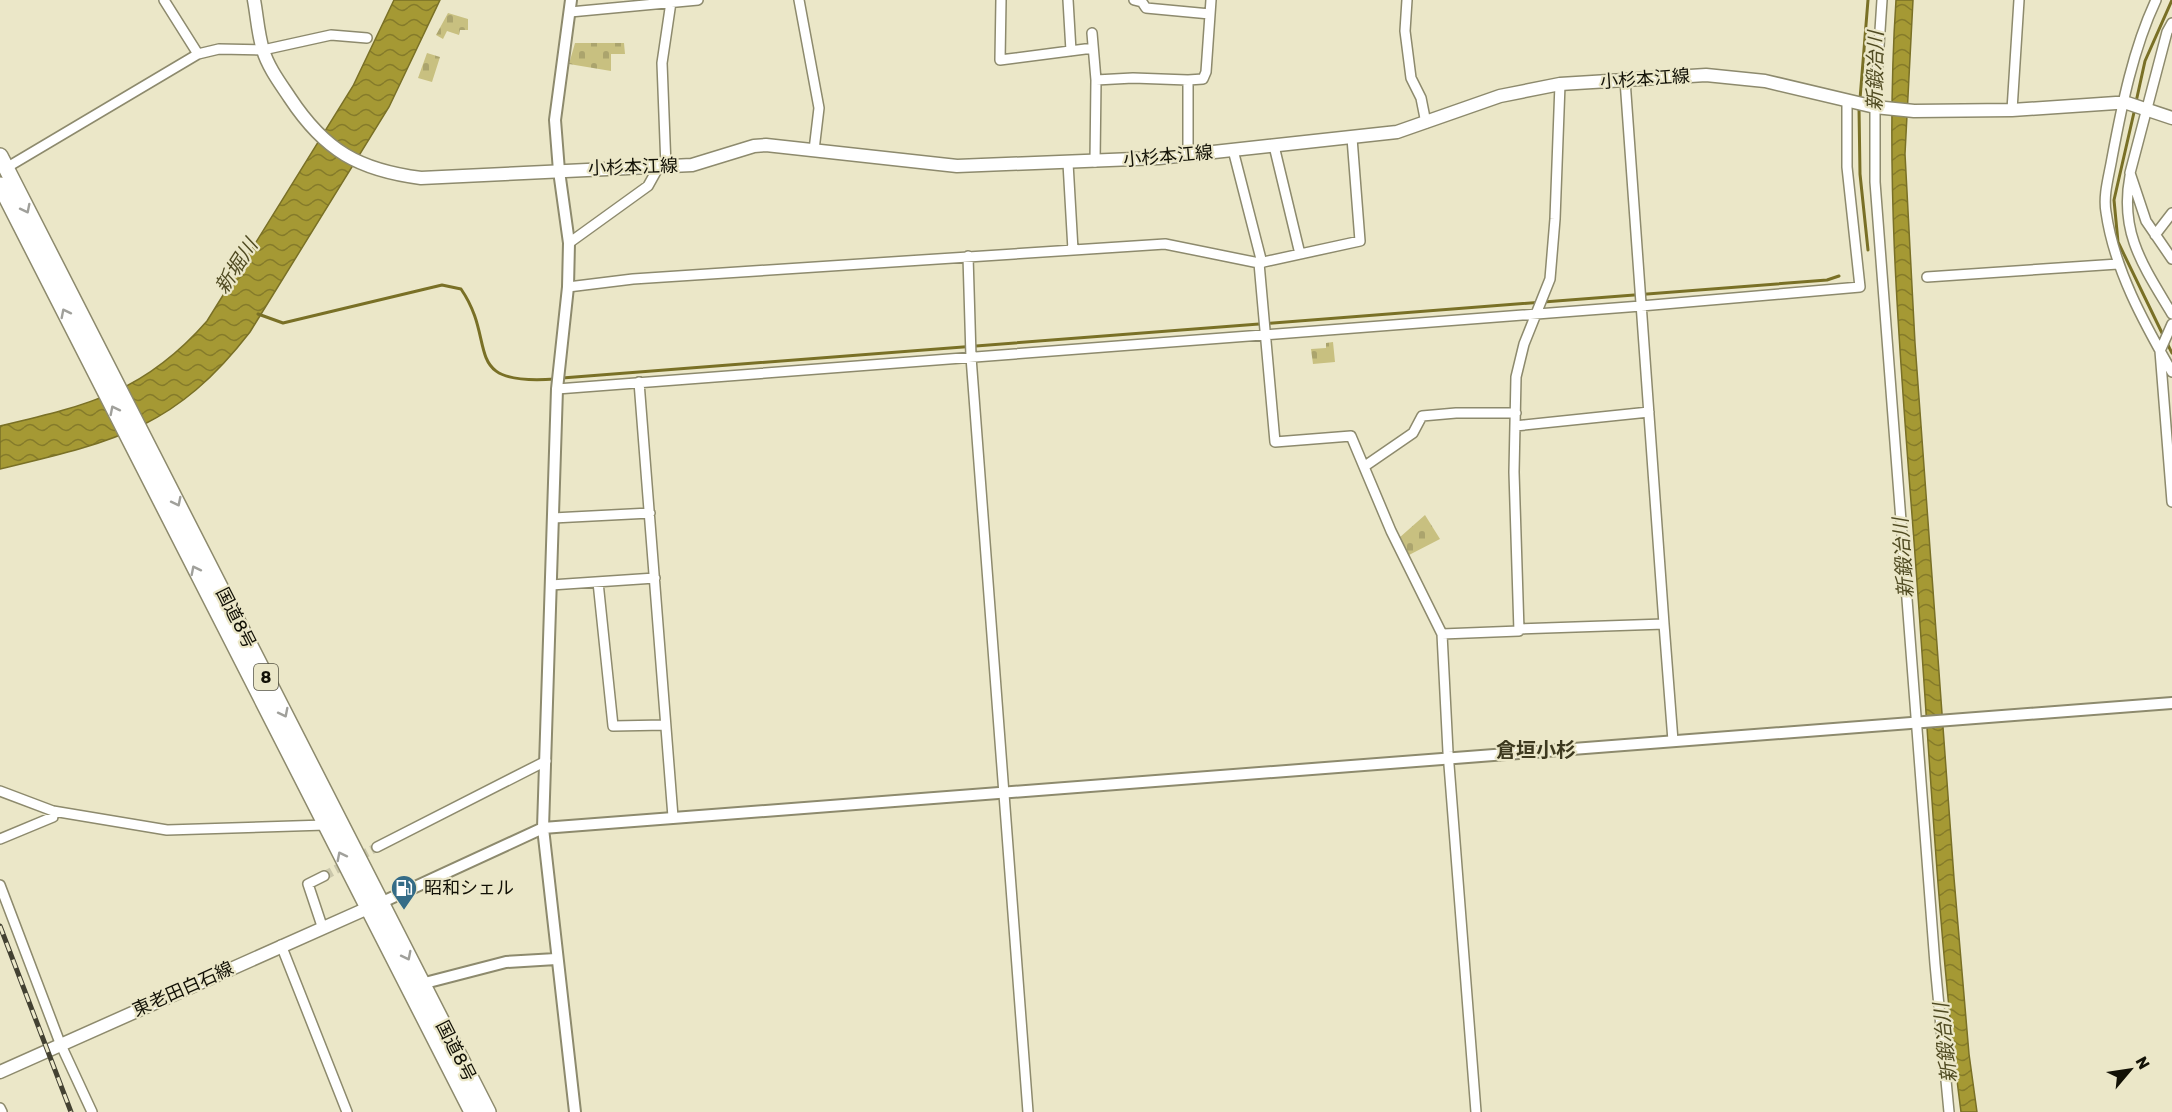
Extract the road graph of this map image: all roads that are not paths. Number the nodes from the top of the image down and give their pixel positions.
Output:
1 (164, 0) edge
2 (254, 0) edge
3 (698, 0) edge
4 (799, 0) edge
5 (1001, 0) edge
6 (1068, 0) edge
7 (1134, 0) edge
8 (1211, 0) edge
9 (1407, 0) edge
10 (1882, 0) edge
11 (2019, 0) edge
12 (2156, 0) edge
13 (671, 2) junction
14 (570, 6) edge
15 (1210, 14) junction
16 (2172, 22) edge
17 (1092, 33) dead end
18 (367, 38) dead end
19 (1093, 48) junction
20 (263, 50) junction
21 (1071, 51) junction
22 (198, 54) junction
23 (1096, 80) junction
24 (1188, 80) junction
25 (1625, 80) junction
26 (1560, 84) junction
27 (1847, 101) junction
28 (2126, 103) junction
29 (1875, 107) junction
30 (2144, 109) junction
31 (2012, 110) junction
32 (2172, 118) edge
33 (1426, 123) junction
34 (1352, 138) junction
35 (1274, 146) junction
36 (814, 150) junction
37 (1233, 150) junction
38 (1188, 155) junction
39 (3, 162) edge
40 (1095, 162) junction
41 (1068, 163) junction
42 (662, 168) junction
43 (559, 171) junction
44 (2130, 173) junction
45 (0, 185) edge
46 (2172, 213) edge
47 (2155, 235) junction
48 (568, 243) junction
49 (1072, 250) junction
50 (1300, 254) junction
51 (968, 256) junction
52 (2172, 258) edge
53 (1260, 263) junction
54 (2118, 264) junction
55 (1927, 277) dead end
56 (567, 287) junction
57 (1641, 306) junction
58 (1537, 314) junction
59 (2172, 314) edge
60 (2172, 324) edge
61 (1266, 335) junction
62 (2160, 351) junction
63 (971, 357) junction
64 (97, 363) junction
65 (2172, 372) edge
66 (639, 382) junction
67 (557, 389) junction
68 (1649, 412) junction
69 (1516, 413) junction
70 (1515, 426) junction
71 (144, 452) junction
72 (1365, 466) junction
73 (2172, 502) edge
74 (650, 513) junction
75 (553, 518) junction
76 (655, 578) junction
77 (598, 582) junction
78 (551, 585) junction
79 (1664, 624) junction
80 (1519, 629) junction
81 (1442, 634) junction
82 (2172, 703) edge
83 (1920, 722) junction
84 (665, 725) junction
85 (1673, 741) junction
86 (1449, 758) junction
87 (546, 761) junction
88 (0, 791) edge
89 (1004, 792) junction
90 (54, 811) junction
91 (673, 817) junction
92 (325, 825) junction
93 (543, 828) junction
94 (0, 839) edge
95 (377, 847) tunnel mouth
96 (324, 876) tunnel mouth
97 (0, 885) edge
98 (374, 906) junction
99 (322, 926) junction
100 (281, 945) junction
101 (556, 959) junction
102 (421, 984) junction
103 (60, 1043) junction
104 (0, 1072) edge
105 (0, 1108) edge
106 (2, 1112) edge
107 (92, 1112) edge
108 (347, 1112) edge
109 (472, 1112) edge
110 (488, 1112) edge
111 (575, 1112) edge
112 (1028, 1112) edge
113 (1476, 1112) edge
114 (1949, 1112) edge

1 - 22 street
2 - 20 main road, 小杉本江線
3 - 13 street
4 - 36 street
5 - 21 street
6 - 21 street
7 - 15 street
8 - 15 street
9 - 33 street
10 - 29 street
11 - 31 street
12 - 28 street
13 - 14 street
13 - 42 street
14 - 43 street
15 - 24 street
16 - 30 street
17 - 19 street
18 - 20 street
19 - 21 street
19 - 23 street
20 - 22 street
20 - 43 main road, 小杉本江線
22 - 39 street
23 - 24 street
23 - 40 street
24 - 38 street
25 - 26 main road, 小杉本江線
25 - 27 main road, 小杉本江線
25 - 57 street
26 - 33 main road, 小杉本江線
26 - 58 street
27 - 29 main road, 小杉本江線
27 - 57 street
28 - 30 main road, 小杉本江線
28 - 31 main road, 小杉本江線
28 - 54 street
29 - 31 main road, 小杉本江線
29 - 83 street
30 - 32 main road, 小杉本江線
30 - 44 street
33 - 34 main road, 小杉本江線
34 - 35 main road, 小杉本江線
34 - 50 street
35 - 37 main road, 小杉本江線
35 - 50 street
36 - 41 main road, 小杉本江線
36 - 42 main road, 小杉本江線
37 - 38 main road, 小杉本江線
37 - 53 street
38 - 40 main road, 小杉本江線
39 -> 64 highway, 国道8号 / 8
40 - 41 main road, 小杉本江線
41 - 49 street
42 - 43 main road, 小杉本江線
42 - 48 street
43 - 48 street
44 - 47 street
44 - 59 street
64 -> 45 highway, 国道8号 / 8
46 - 47 street
47 - 52 street
48 - 56 street
49 - 51 street
49 - 53 street
50 - 53 street
51 - 56 street
51 - 63 street
53 - 61 street
54 - 55 street
54 - 62 street
56 - 67 street
57 - 58 street
57 - 68 street
58 - 61 street
58 - 69 street
60 - 62 street
61 - 63 street
61 - 72 street
62 - 65 street
62 - 73 street
63 - 66 street
63 - 89 street
64 - 71 highway, 国道8号 / 8
66 - 67 street
66 - 74 street
67 - 75 street
68 - 70 street
68 - 79 street
69 - 70 street
69 - 72 street
70 - 80 street
92 -> 71 highway, 国道8号 / 8
71 -> 98 highway, 国道8号 / 8
72 - 81 street
74 - 75 street
74 - 76 street
75 - 78 street
76 - 77 street
76 - 84 street
77 - 78 street
77 - 84 street
78 - 87 street
79 - 80 street
79 - 85 street
80 - 81 street
81 - 86 street
82 - 83 street
83 - 85 street
83 - 114 street
84 - 91 street
85 - 86 street
86 - 89 street
86 - 113 street
87 - 93 street
87 - 95 street
88 - 90 street
89 - 91 street
89 - 112 street
90 - 92 street
90 - 94 street
91 - 93 street
98 -> 92 highway, 国道8号 / 8
93 - 98 street
93 - 101 street
96 - 99 street
97 - 103 street
98 - 99 main road, 東老田白石線
98 -> 102 highway, 国道8号 / 8
98 - 109 highway, 国道8号 / 8
99 - 100 main road, 東老田白石線
100 - 103 main road, 東老田白石線
100 - 108 street
101 - 102 street
101 - 111 street
102 - 110 highway, 国道8号 / 8
103 - 104 main road, 東老田白石線
103 - 107 street
105 - 106 street

